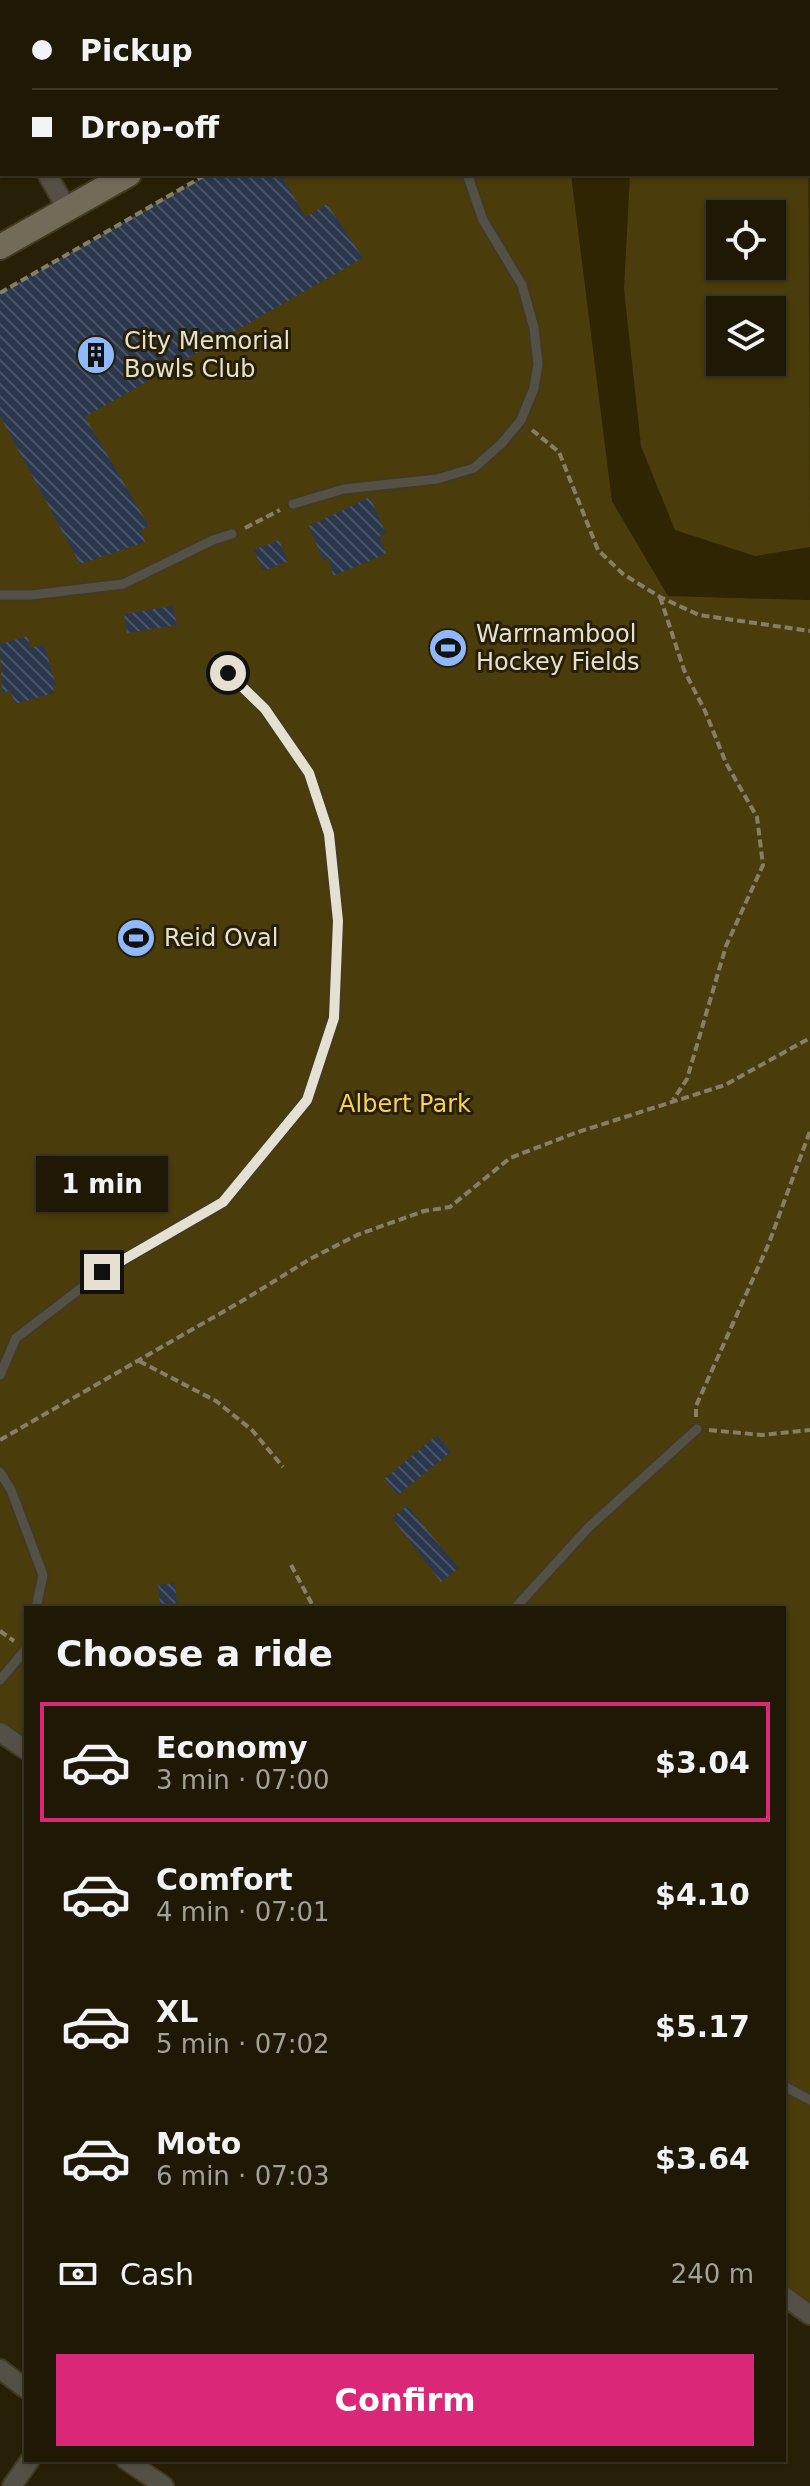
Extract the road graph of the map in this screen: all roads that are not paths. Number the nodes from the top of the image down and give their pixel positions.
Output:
1 (48, 176) edge
2 (125, 176) edge
3 (468, 176) edge
4 (67, 209) junction
5 (0, 247) edge
6 (293, 504) road end
7 (232, 534) road end
8 (0, 595) edge
9 (228, 673) dead end
10 (0, 1375) edge
11 (697, 1429) road end
12 (0, 1472) edge
13 (36, 1606) edge
14 (517, 1606) edge
15 (24, 1651) edge
16 (0, 1680) edge
17 (0, 1732) edge
18 (24, 1749) edge
19 (786, 2087) edge
20 (810, 2100) edge
21 (786, 2297) edge
22 (810, 2315) edge
23 (0, 2369) edge
24 (24, 2387) edge
25 (29, 2462) edge
26 (129, 2462) edge
27 (12, 2486) edge
28 (164, 2486) edge

1 - 4 street
2 - 4 street
3 - 6 lane
4 - 5 street
7 - 8 lane
9 - 10 lane
11 - 14 lane
12 - 13 lane
15 - 16 lane
17 - 18 street
19 - 20 lane
21 - 22 street
23 - 24 street
25 - 27 street
26 - 28 street

